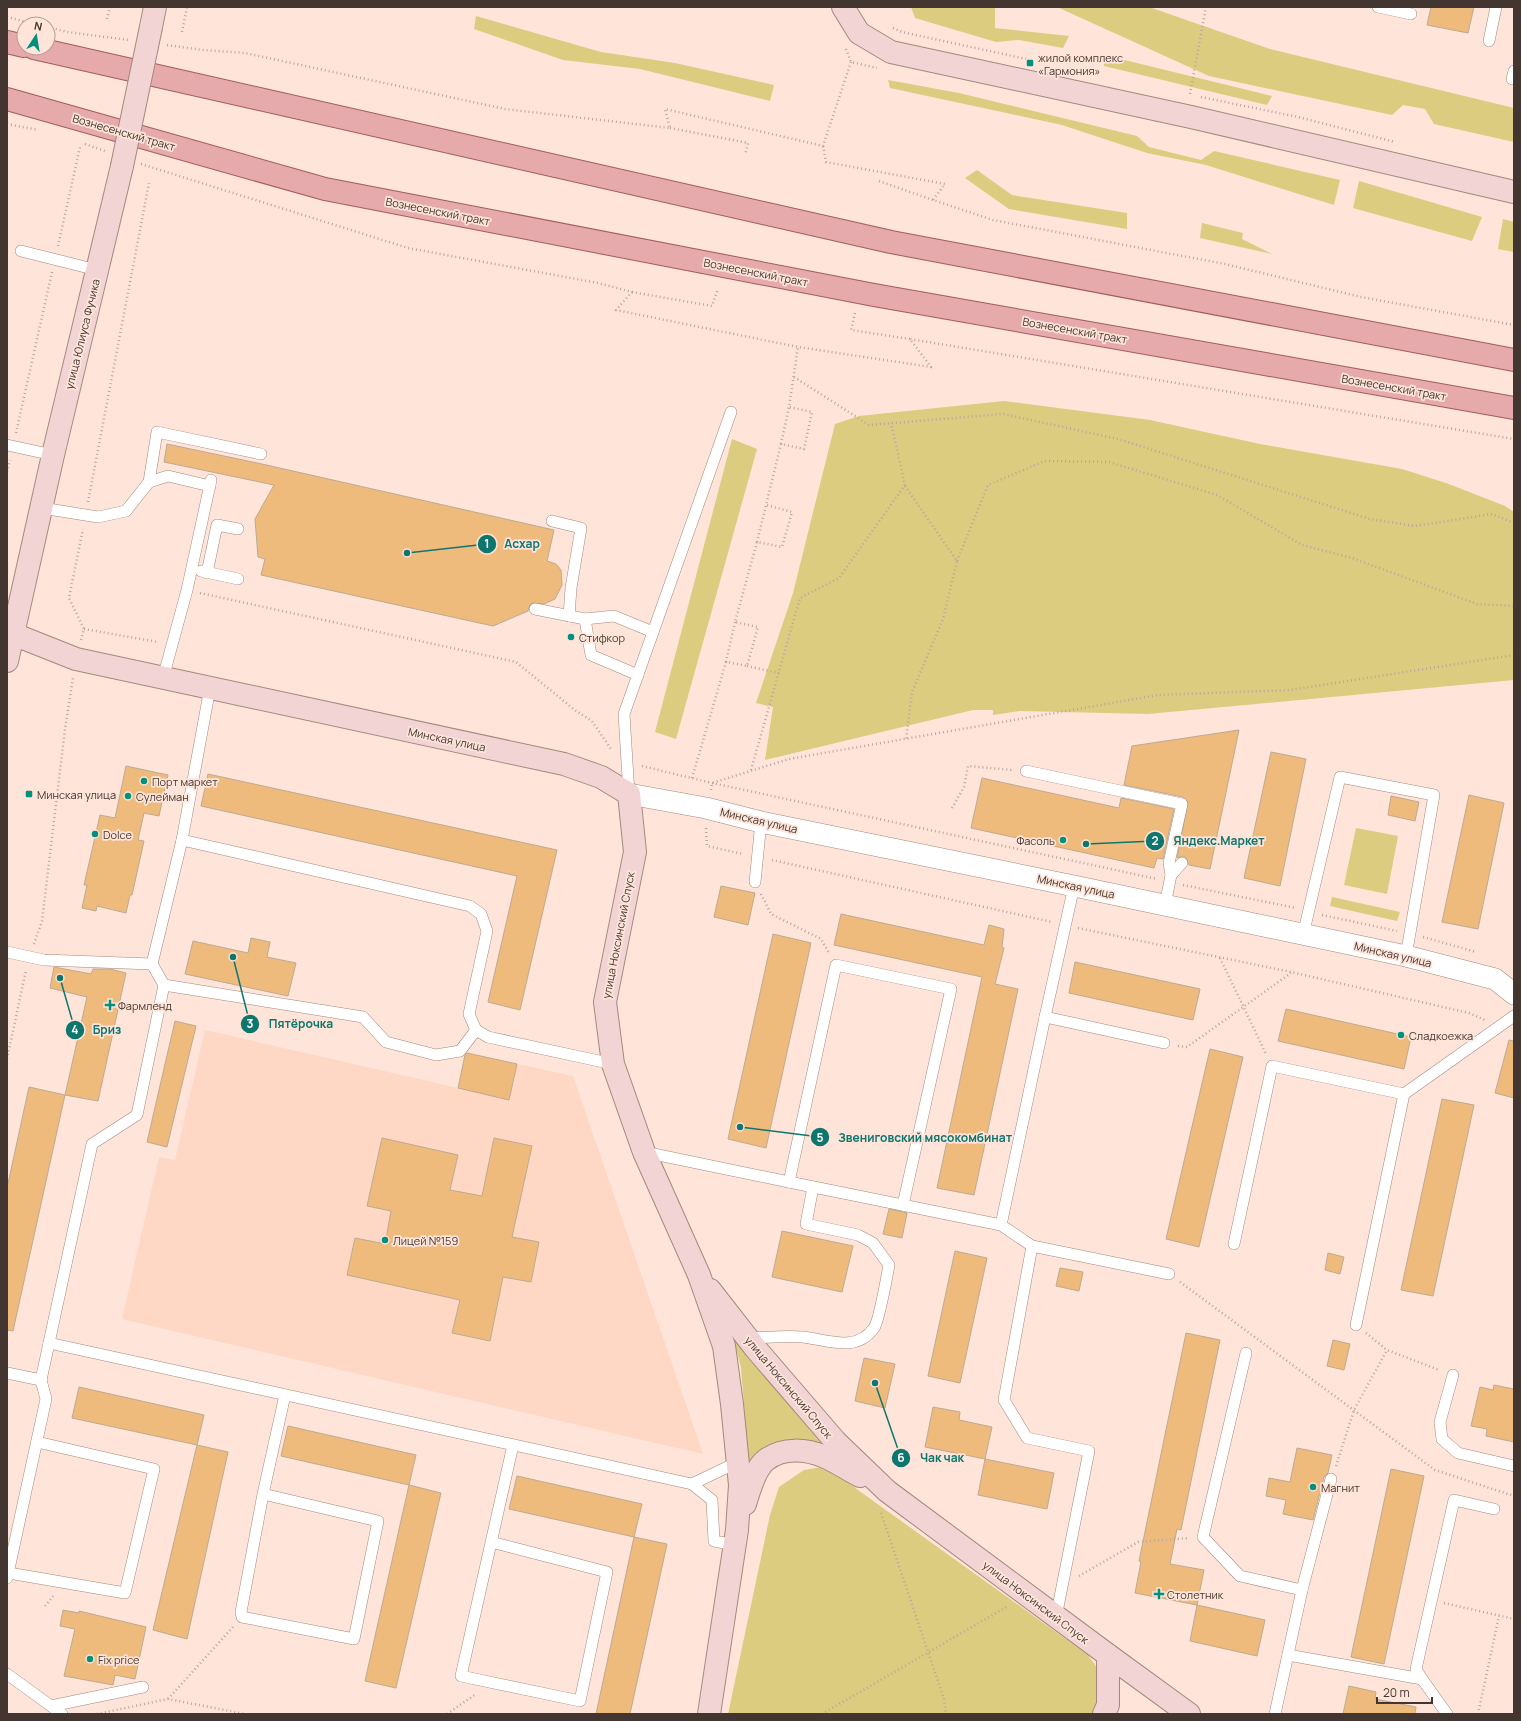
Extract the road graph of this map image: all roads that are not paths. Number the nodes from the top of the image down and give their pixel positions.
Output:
1 (843, 7) edge
2 (1378, 7) edge
3 (1496, 7) edge
4 (1412, 14) dead end
5 (147, 25) edge
6 (1489, 41) dead end
7 (56, 53) edge
8 (7, 100) edge
9 (1514, 192) edge
10 (21, 251) dead end
11 (97, 270) junction
12 (1514, 360) edge
13 (1514, 408) edge
14 (731, 412) dead end
15 (10, 445) edge
16 (261, 454) dead end
17 (52, 456) junction
18 (149, 482) junction
19 (42, 508) junction
20 (552, 521) dead end
21 (238, 529) dead end
22 (192, 569) junction
23 (207, 573) junction
24 (238, 579) dead end
25 (535, 609) dead end
26 (569, 616) junction
27 (585, 619) junction
28 (654, 632) junction
29 (10, 633) edge
30 (7, 661) edge
31 (638, 675) junction
32 (163, 678) junction
33 (210, 688) junction
34 (1026, 771) road end
35 (628, 794) junction
36 (761, 822) junction
37 (182, 840) junction
38 (1182, 863) dead end
39 (1171, 879) junction
40 (755, 882) road end
41 (1074, 886) junction
42 (1166, 905) junction
43 (1303, 935) junction
44 (7, 952) edge
45 (1406, 956) junction
46 (152, 964) junction
47 (164, 985) junction
48 (1514, 994) edge
49 (1514, 1016) edge
50 (1045, 1017) junction
51 (476, 1030) junction
52 (1164, 1043) road end
53 (613, 1064) junction
54 (1404, 1094) junction
55 (644, 1152) junction
56 (789, 1182) junction
57 (813, 1186) junction
58 (903, 1205) junction
59 (1002, 1225) junction
60 (1234, 1244) dead end
61 (1032, 1246) junction
62 (1169, 1274) road end
63 (699, 1275) junction
64 (1356, 1325) road end
65 (748, 1338) junction
66 (49, 1343) junction
67 (1246, 1353) dead end
68 (7, 1373) edge
69 (1453, 1375) road end
70 (41, 1380) junction
71 (286, 1395) junction
72 (37, 1442) junction
73 (513, 1445) junction
74 (738, 1462) junction
75 (1514, 1466) edge
76 (1331, 1479) road end
77 (692, 1484) junction
78 (887, 1491) junction
79 (263, 1494) junction
80 (1494, 1509) dead end
81 (736, 1538) junction
82 (492, 1542) junction
83 (8, 1576) edge
84 (1302, 1590) junction
85 (1056, 1617) junction
86 (1288, 1655) junction
87 (1108, 1656) junction
88 (7, 1674) edge
89 (1422, 1679) junction
90 (143, 1687) dead end
91 (51, 1706) junction
92 (62, 1714) edge
93 (709, 1714) edge
94 (1104, 1714) edge
95 (1189, 1714) edge
96 (1275, 1714) edge
97 (1447, 1714) edge

1 - 9 street
2 - 4 lane
3 - 6 lane
5 - 11 street, улица Юлиуса Фучика, bridge
7 - 12 main road
8 - 13 main road, Вознесенский тракт
10 - 11 lane
11 - 17 street, улица Юлиуса Фучика
14 - 28 lane
15 - 17 lane
16 - 18 lane
17 - 19 street, улица Юлиуса Фучика
18 - 19 lane
18 - 22 lane
19 - 29 street, улица Юлиуса Фучика
20 - 26 lane
21 - 23 lane
22 - 23 lane
22 - 32 lane
23 - 24 lane
25 - 26 lane
26 - 27 lane
27 - 28 lane
27 - 31 lane
28 - 31 lane
29 - 30 street, улица Юлиуса Фучика
29 - 32 street, Минская улица
31 - 35 lane
32 - 33 street, Минская улица
33 - 35 street, Минская улица
33 - 37 lane
34 - 39 lane
35 - 36 street, Минская улица
35 - 53 street, улица Ноксинский Спуск
36 - 40 lane
36 - 41 street, Минская улица
37 - 46 lane
37 - 51 lane
38 - 39 lane
39 - 42 lane
41 - 42 street, Минская улица
41 - 50 lane
42 - 43 street, Минская улица
43 - 45 street, Минская улица
43 - 45 lane
44 - 46 lane
45 - 48 street, Минская улица
46 - 47 lane
47 - 51 lane
47 - 66 lane
49 - 54 lane
50 - 52 lane
50 - 59 lane
51 - 53 lane
53 - 55 street, улица Ноксинский Спуск
54 - 60 lane
54 - 64 lane
55 - 56 lane
55 - 63 street, улица Ноксинский Спуск
56 - 57 lane
56 - 58 lane
57 - 58 lane
57 - 65 lane
58 - 59 lane
59 - 61 lane
61 - 62 lane
61 - 85 lane
63 - 65 street, улица Ноксинский Спуск
63 - 74 street, улица Ноксинский Спуск
65 - 78 street, улица Ноксинский Спуск
66 - 70 lane
66 - 71 lane
67 - 84 lane
68 - 70 lane
69 - 75 lane
70 - 72 lane
71 - 73 lane
71 - 79 lane
72 - 83 lane
72 - 83 lane
73 - 77 lane
73 - 82 lane
74 - 77 lane
74 - 81 street, улица Ноксинский Спуск
76 - 84 lane
77 - 81 lane
78 - 81 street, улица Ноксинский Спуск
78 - 85 street, улица Ноксинский Спуск
79 - 79 lane
80 - 89 lane
81 - 93 street, улица Ноксинский Спуск
82 - 82 lane
84 - 86 lane
85 - 87 street, улица Ноксинский Спуск
86 - 89 lane
86 - 96 lane
87 - 94 street
87 - 95 street, улица Ноксинский Спуск
88 - 91 lane
89 - 97 lane
90 - 91 lane
91 - 92 lane

